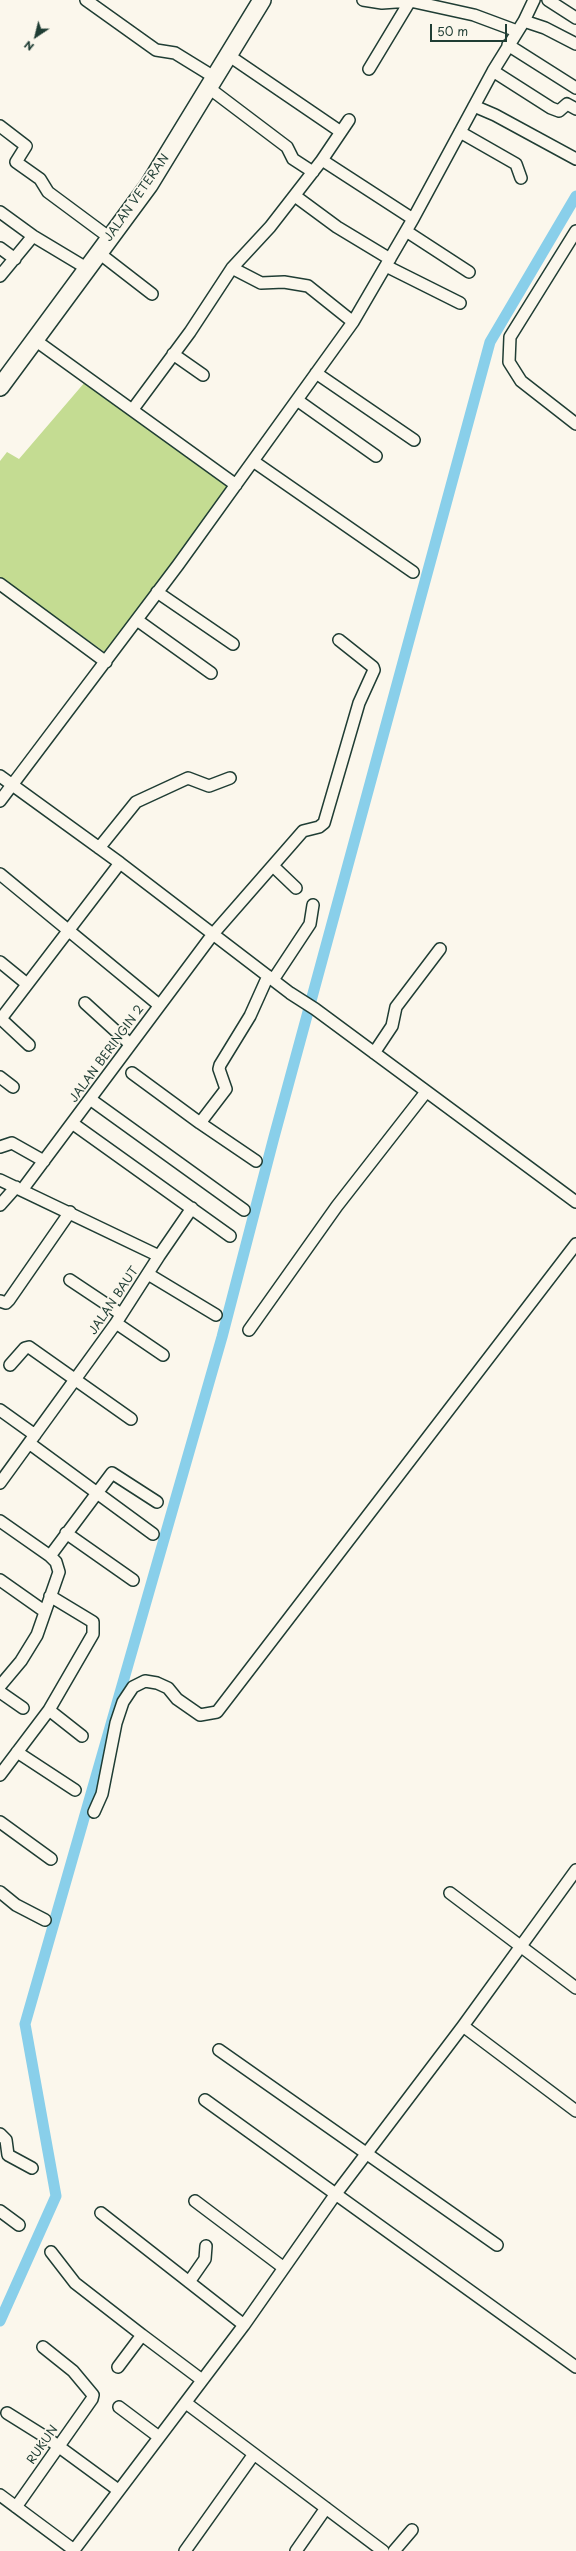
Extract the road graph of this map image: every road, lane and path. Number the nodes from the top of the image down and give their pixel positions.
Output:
1 (86, 0) edge
2 (262, 0) edge
3 (363, 0) edge
4 (534, 0) edge
5 (548, 0) edge
6 (394, 1) edge
7 (410, 1) junction
8 (576, 18) edge
9 (524, 21) junction
10 (517, 31) junction
11 (576, 44) edge
12 (508, 45) junction
13 (228, 55) junction
14 (369, 69) dead end
15 (493, 71) junction
16 (211, 83) junction
17 (576, 88) edge
18 (474, 106) junction
19 (576, 109) edge
20 (349, 120) dead end
21 (0, 126) edge
22 (341, 132) junction
23 (460, 132) junction
24 (322, 160) junction
25 (576, 160) edge
26 (313, 172) junction
27 (521, 178) dead end
28 (295, 196) junction
29 (0, 212) edge
30 (413, 219) junction
31 (406, 231) junction
32 (576, 231) edge
33 (33, 236) junction
34 (110, 238) junction
35 (0, 248) edge
36 (98, 253) junction
37 (15, 259) junction
38 (388, 262) junction
39 (232, 268) junction
40 (88, 269) junction
41 (469, 272) dead end
42 (0, 276) edge
43 (152, 294) dead end
44 (460, 303) dead end
45 (353, 322) junction
46 (35, 340) junction
47 (173, 354) junction
48 (316, 373) junction
49 (203, 375) dead end
50 (0, 387) edge
51 (298, 400) junction
52 (133, 409) junction
53 (576, 424) edge
54 (414, 440) dead end
55 (376, 456) dead end
56 (253, 461) junction
57 (236, 486) junction
58 (413, 572) dead end
59 (0, 584) edge
60 (157, 592) junction
61 (137, 620) junction
62 (338, 640) dead end
63 (233, 644) dead end
64 (106, 662) junction
65 (210, 673) dead end
66 (0, 776) edge
67 (230, 778) dead end
68 (12, 785) junction
69 (0, 801) edge
70 (99, 848) junction
71 (120, 863) junction
72 (273, 866) junction
73 (0, 874) edge
74 (296, 888) dead end
75 (313, 905) dead end
76 (68, 930) junction
77 (213, 934) junction
78 (440, 949) dead end
79 (0, 962) edge
80 (270, 978) junction
81 (26, 984) junction
82 (85, 1003) dead end
83 (159, 1005) junction
84 (0, 1019) edge
85 (130, 1044) junction
86 (30, 1045) dead end
87 (374, 1053) junction
88 (132, 1073) dead end
89 (0, 1077) edge
90 (14, 1087) dead end
91 (426, 1092) junction
92 (90, 1099) junction
93 (200, 1123) junction
94 (72, 1124) junction
95 (0, 1147) edge
96 (44, 1161) junction
97 (256, 1161) dead end
98 (0, 1180) edge
99 (19, 1189) junction
100 (576, 1202) edge
101 (0, 1206) edge
102 (192, 1208) junction
103 (244, 1210) dead end
104 (70, 1212) junction
105 (230, 1236) dead end
106 (576, 1244) edge
107 (159, 1256) junction
108 (148, 1274) junction
109 (70, 1280) dead end
110 (0, 1301) edge
111 (216, 1315) dead end
112 (118, 1318) junction
113 (250, 1330) dead end
114 (163, 1355) dead end
115 (10, 1365) dead end
116 (75, 1378) junction
117 (0, 1410) edge
118 (131, 1419) dead end
119 (32, 1439) junction
120 (0, 1484) edge
121 (96, 1492) junction
122 (157, 1502) dead end
123 (0, 1521) edge
124 (66, 1533) junction
125 (153, 1534) dead end
126 (50, 1556) junction
127 (0, 1580) edge
128 (133, 1580) dead end
129 (50, 1596) junction
130 (44, 1611) junction
131 (0, 1686) edge
132 (0, 1692) edge
133 (23, 1708) dead end
134 (49, 1710) junction
135 (82, 1736) dead end
136 (17, 1752) junction
137 (0, 1774) edge
138 (75, 1790) dead end
139 (94, 1812) dead end
140 (0, 1822) edge
141 (51, 1859) dead end
142 (576, 1870) edge
143 (0, 1892) edge
144 (450, 1894) dead end
145 (45, 1920) dead end
146 (520, 1946) junction
147 (576, 1988) edge
148 (463, 2026) junction
149 (219, 2050) dead end
150 (205, 2100) dead end
151 (576, 2111) edge
152 (0, 2134) edge
153 (368, 2153) junction
154 (32, 2168) dead end
155 (335, 2195) junction
156 (195, 2201) dead end
157 (0, 2211) edge
158 (101, 2213) dead end
159 (19, 2225) dead end
160 (497, 2245) dead end
161 (206, 2246) dead end
162 (51, 2252) dead end
163 (284, 2268) junction
164 (190, 2282) junction
165 (244, 2325) junction
166 (142, 2335) junction
167 (43, 2347) dead end
168 (118, 2367) dead end
169 (576, 2367) edge
170 (202, 2380) junction
171 (186, 2403) junction
172 (120, 2407) dead end
173 (7, 2413) dead end
174 (158, 2437) junction
175 (56, 2447) junction
176 (254, 2454) junction
177 (118, 2490) junction
178 (0, 2495) edge
179 (16, 2507) junction
180 (326, 2508) junction
181 (412, 2530) dead end
182 (74, 2551) edge
183 (185, 2551) edge
184 (296, 2551) edge
185 (383, 2551) edge
186 (394, 2551) edge

1 - 16 street
2 - 13 main road, JALAN VETERAN
3 - 6 street
4 - 9 street
5 - 8 street
6 - 7 street
7 - 10 street
7 - 14 street
9 - 10 street
9 - 11 street
10 - 12 street
12 - 15 street
12 - 17 street
13 - 16 main road, JALAN VETERAN
13 - 22 street
15 - 18 street
15 - 19 street
16 - 26 street
16 - 34 main road, JALAN VETERAN
18 - 23 street
18 - 25 street
20 - 22 street
21 - 34 street
22 - 24 street
23 - 27 street
23 - 30 street
24 - 26 street
24 - 30 street
26 - 28 street
28 - 38 street
28 - 39 street
29 - 33 street
30 - 31 street
31 - 38 street
31 - 41 street
32 - 53 street
33 - 37 street
33 - 40 street
34 - 36 main road, JALAN VETERAN
35 - 37 street
36 - 40 main road, JALAN VETERAN
36 - 43 street
37 - 42 street
38 - 44 street
38 - 45 street
39 - 45 street
39 - 47 street
40 - 46 main road, JALAN VETERAN
45 - 48 street
46 - 50 main road, JALAN VETERAN
46 - 52 street
47 - 49 street
47 - 52 street
48 - 51 street
48 - 54 street
51 - 55 street
51 - 56 street
52 - 57 street
56 - 57 street
56 - 58 street
57 - 60 street
59 - 64 street
60 - 61 street
60 - 63 street
61 - 64 street
61 - 65 street
62 - 72 street, JALAN BERINGIN 2
64 - 68 street
66 - 68 street
67 - 70 street
68 - 69 street
68 - 70 street
70 - 71 street
71 - 76 street
71 - 77 street
72 - 74 street
72 - 77 street, JALAN BERINGIN 2
73 - 76 street
75 - 80 street
76 - 81 street
76 - 83 street
77 - 80 street
77 - 83 street, JALAN BERINGIN 2
78 - 87 street
79 - 81 street
80 - 87 street
80 - 93 street
81 - 84 street
82 - 85 street
83 - 85 street, JALAN BERINGIN 2
84 - 86 street
85 - 92 street, JALAN BERINGIN 2
87 - 91 street
88 - 93 street
89 - 90 street
91 - 100 street
91 - 113 street
92 - 94 street, JALAN BERINGIN 2
92 - 103 street
93 - 97 street
94 - 96 street, JALAN BERINGIN 2
94 - 102 street
95 - 96 street
96 - 99 street, JALAN BERINGIN 2
98 - 99 street
99 - 101 street, JALAN BERINGIN 2
99 - 104 street
102 - 105 street
102 - 107 street, JALAN BAUT
104 - 107 street
104 - 110 street
106 - 139 street
107 - 108 street, JALAN BAUT
108 - 111 street
108 - 112 street, JALAN BAUT
109 - 112 street
112 - 114 street
112 - 116 street, JALAN BAUT
115 - 116 street
116 - 118 street
116 - 119 street, JALAN BAUT
117 - 119 street
119 - 120 street, JALAN BAUT
119 - 121 street
121 - 122 street
121 - 124 street
121 - 125 street
123 - 126 street
124 - 126 street
124 - 128 street
126 - 129 street
127 - 130 street
129 - 130 street
129 - 134 street
130 - 131 street
132 - 133 street
134 - 135 street
134 - 136 street
136 - 137 street
136 - 138 street
140 - 141 street
142 - 146 street
143 - 145 street
144 - 146 street
146 - 147 street
146 - 148 street
148 - 151 street
148 - 153 street
149 - 153 street
150 - 155 street
152 - 154 street
153 - 155 street
153 - 160 street
155 - 163 street
155 - 169 street
156 - 163 street
157 - 159 street
158 - 164 street
161 - 164 street
162 - 166 street
163 - 165 street
164 - 165 street
165 - 170 street
166 - 168 street
166 - 170 street
167 - 175 street, RUKUN
170 - 171 street
171 - 174 street
171 - 176 street
172 - 174 street
173 - 175 street
174 - 177 street
175 - 177 street
175 - 179 street, RUKUN
176 - 180 street
176 - 183 street
177 - 182 street
178 - 179 street
179 - 182 street
180 - 184 street
180 - 185 street
181 - 186 street

